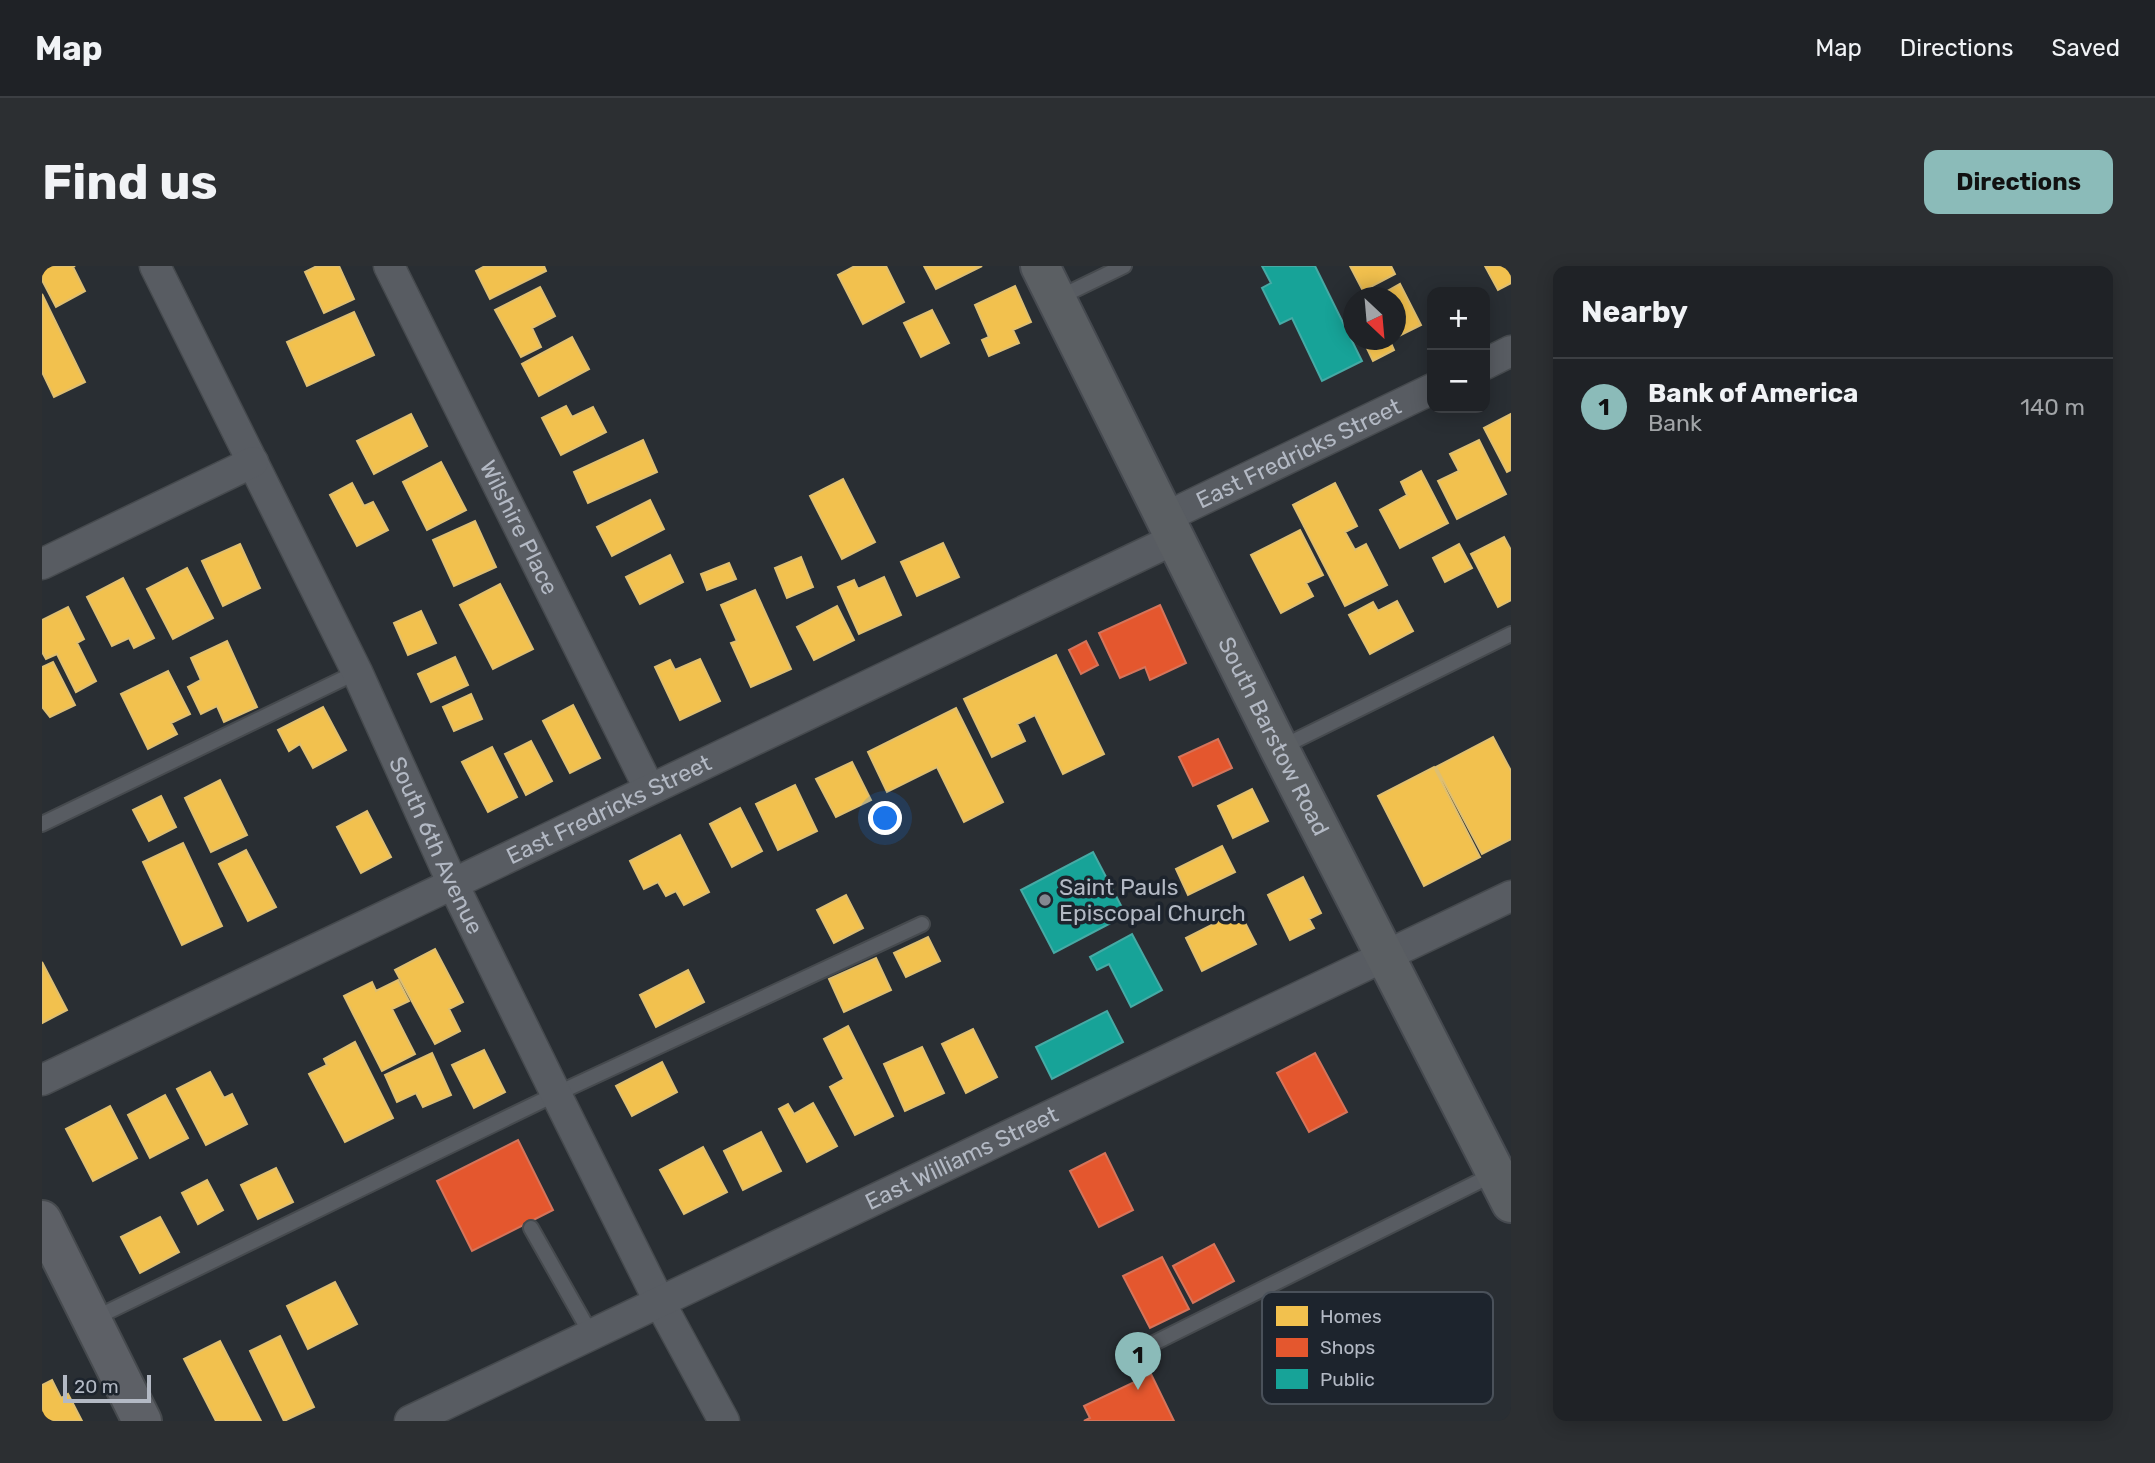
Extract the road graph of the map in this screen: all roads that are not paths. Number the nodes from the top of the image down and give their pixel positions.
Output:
1 (155, 266) edge
2 (389, 266) edge
3 (1124, 266) edge
4 (1048, 282) edge
5 (1511, 351) edge
6 (1490, 362) edge
7 (1427, 392) edge
8 (253, 462) junction
9 (1172, 527) junction
10 (42, 564) edge
11 (1511, 634) edge
12 (357, 672) junction
13 (1279, 748) junction
14 (649, 788) junction
15 (42, 824) edge
16 (452, 882) junction
17 (1511, 896) edge
18 (922, 924) dead end
19 (1384, 957) junction
20 (42, 1080) edge
21 (556, 1094) junction
22 (1506, 1181) edge
23 (42, 1220) edge
24 (531, 1228) dead end
25 (1265, 1292) edge
26 (1262, 1294) edge
27 (659, 1301) junction
28 (92, 1320) junction
29 (591, 1334) junction
30 (1146, 1347) dead end
31 (142, 1421) edge
32 (410, 1421) edge
33 (724, 1421) edge

1 - 8 street, South 6th Avenue
2 - 14 street, Wilshire Place
3 - 4 lane
4 - 9 main road, South Barstow Road
5 - 6 street
7 - 9 street, East Fredricks Street
8 - 10 street
8 - 12 street, South 6th Avenue
9 - 13 main road, South Barstow Road
9 - 14 street, East Fredricks Street
11 - 13 lane
12 - 15 lane
12 - 16 street, South 6th Avenue
13 - 19 main road, South Barstow Road
14 - 16 street, East Fredricks Street
16 - 20 street, East Fredricks Street
16 - 21 street, South 6th Avenue
17 - 19 street, East Williams Street
18 - 21 lane
19 - 22 main road, South Barstow Road
19 - 27 street, East Williams Street
21 - 27 street, South 6th Avenue
21 - 28 lane
22 - 25 lane
23 - 28 street
24 - 29 lane
26 - 30 lane
27 - 29 street, East Williams Street
27 - 33 street, South 6th Avenue
28 - 31 street
29 - 32 street, East Williams Street

